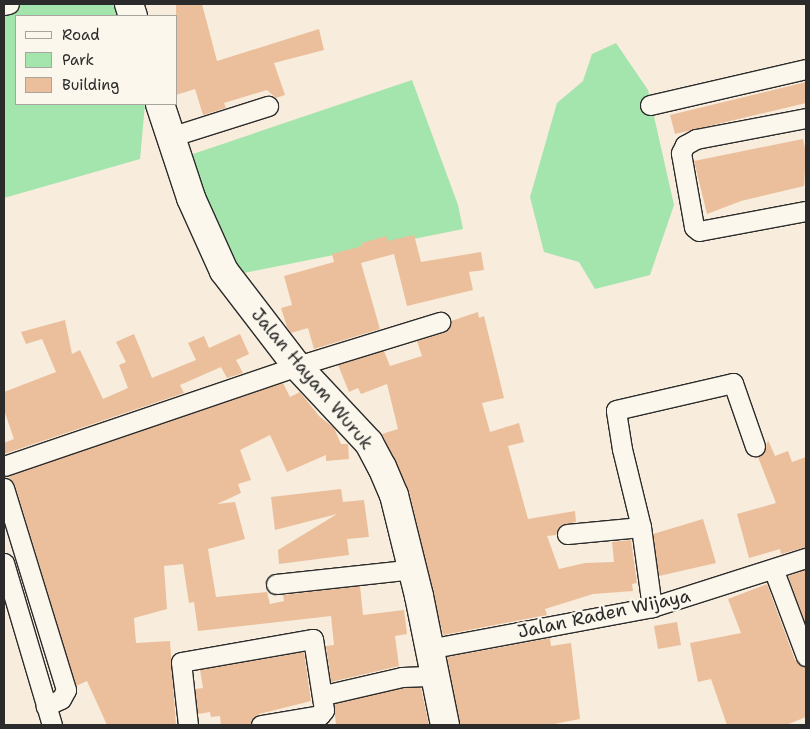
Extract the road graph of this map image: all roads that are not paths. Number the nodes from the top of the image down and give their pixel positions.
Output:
1 (8, 4) edge
2 (4, 5) edge
3 (806, 69) edge
4 (160, 105) edge
5 (650, 105) dead end
6 (268, 106) dead end
7 (806, 118) edge
8 (170, 137) junction
9 (806, 211) edge
10 (440, 322) dead end
11 (297, 366) junction
12 (755, 446) dead end
13 (4, 466) edge
14 (4, 488) edge
15 (641, 527) junction
16 (566, 534) dead end
17 (806, 558) edge
18 (4, 563) edge
19 (413, 569) junction
20 (774, 571) junction
21 (276, 584) dead end
22 (652, 607) junction
23 (428, 649) junction
24 (806, 656) edge
25 (435, 676) junction
26 (324, 695) junction
27 (46, 706) junction
28 (52, 725) edge
29 (188, 725) edge
30 (260, 725) edge
31 (445, 725) edge

1 - 2 street
3 - 5 street
4 - 8 main road, Jalan Hayam Wuruk
6 - 8 street
7 - 9 street
8 - 11 main road, Jalan Hayam Wuruk
10 - 11 street
11 - 13 street
11 - 19 main road, Jalan Hayam Wuruk
12 - 15 street
14 - 27 street
15 - 16 street
15 - 22 street
17 - 20 street, Jalan Raden Wijaya
18 - 27 street
19 - 21 street
19 - 23 main road, Jalan Hayam Wuruk
20 - 22 street, Jalan Raden Wijaya
20 - 24 street
22 - 23 street, Jalan Raden Wijaya
23 - 25 main road, Jalan Hayam Wuruk
25 - 26 street
25 - 31 main road, Jalan Hayam Wuruk
26 - 29 street
26 - 30 street
27 - 28 street

